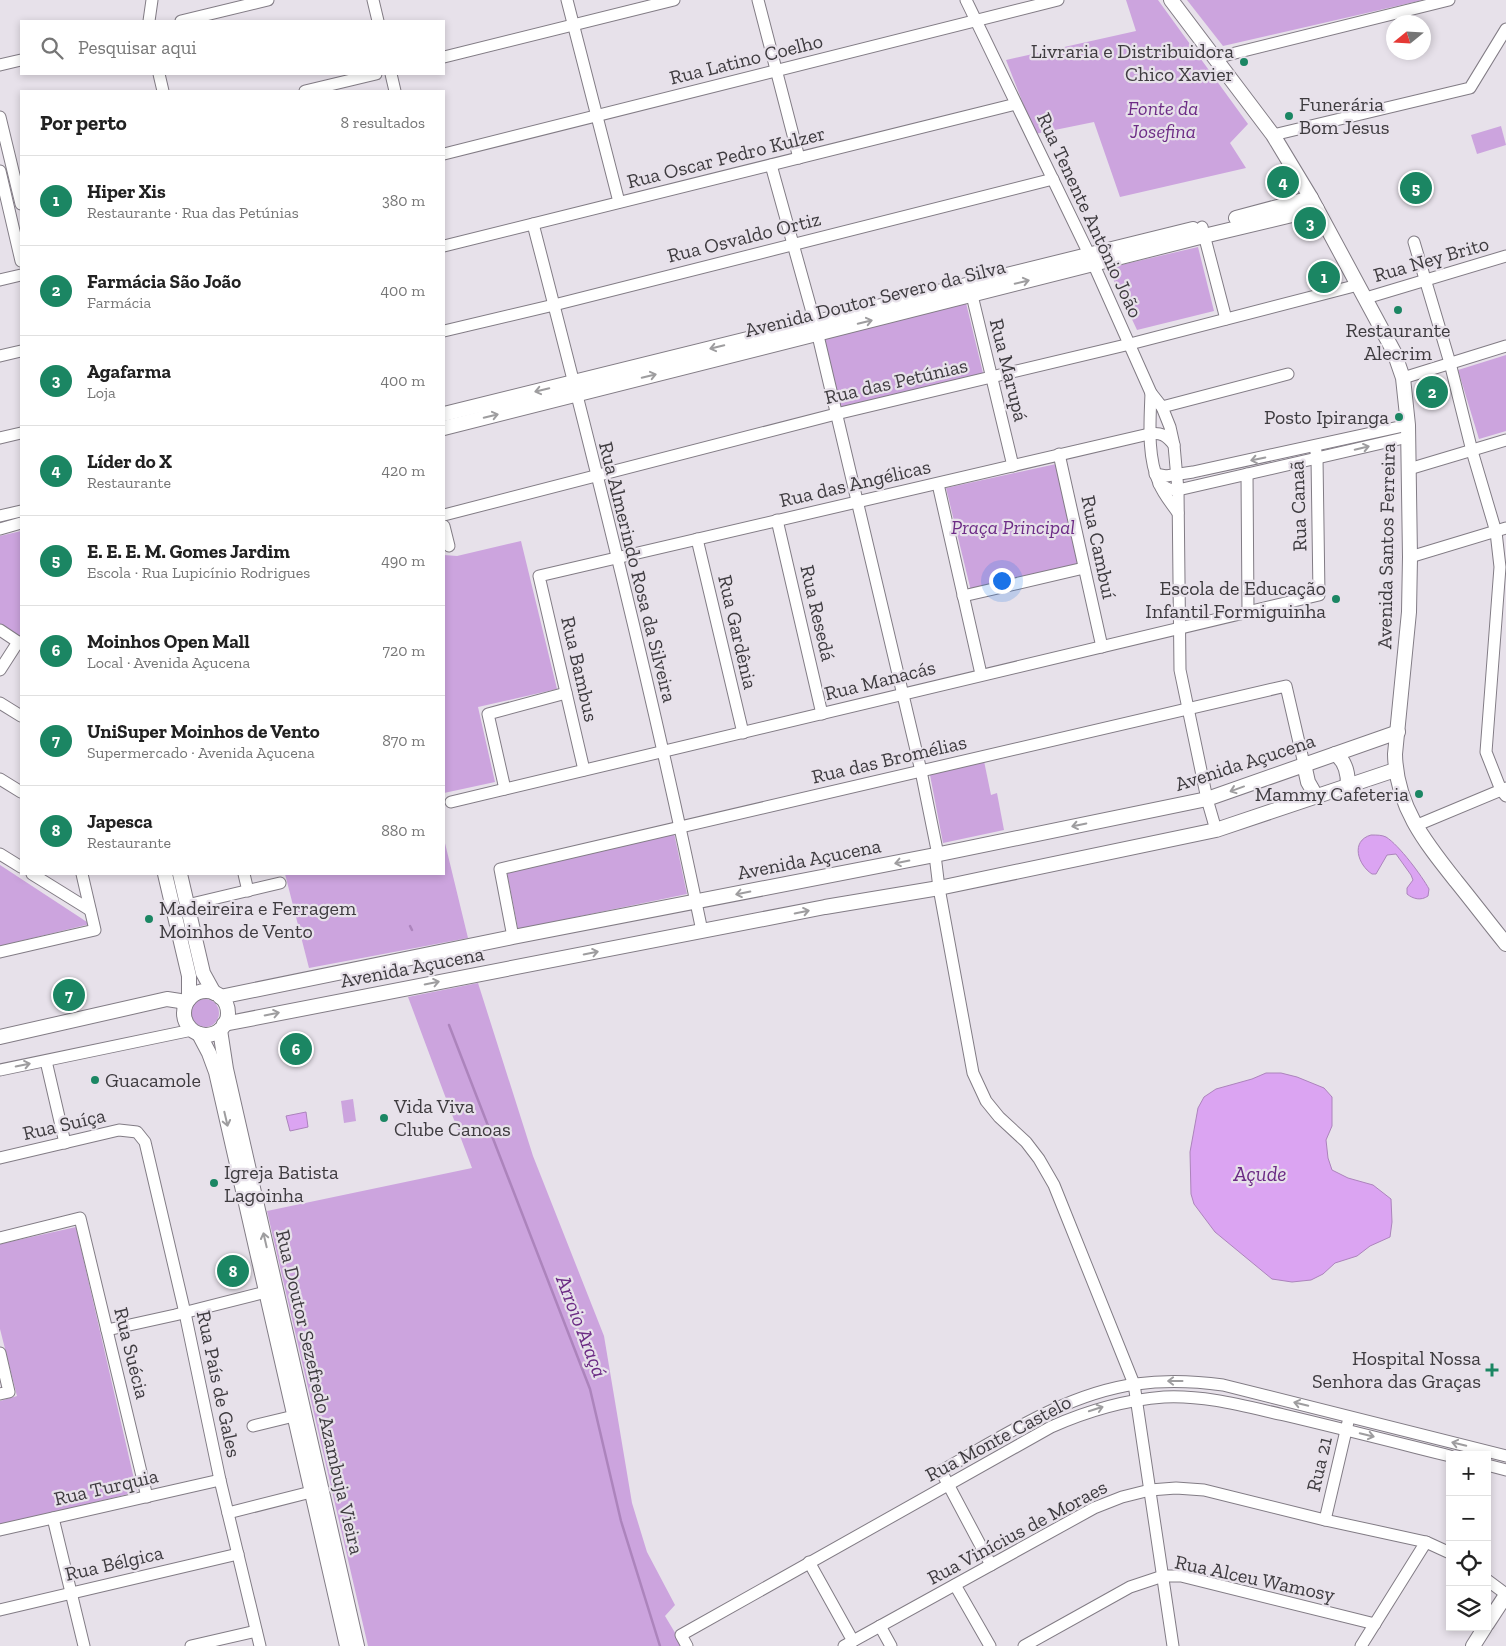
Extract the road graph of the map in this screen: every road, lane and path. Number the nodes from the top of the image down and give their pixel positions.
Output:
1 (152, 0) edge
2 (268, 0) edge
3 (373, 0) edge
4 (567, 0) edge
5 (674, 0) edge
6 (758, 0) edge
7 (966, 0) edge
8 (1058, 0) edge
9 (1171, 0) edge
10 (1449, 0) edge
11 (149, 20) edge
12 (185, 20) edge
13 (378, 20) edge
14 (976, 21) junction
15 (574, 25) junction
16 (1506, 29) edge
17 (445, 57) edge
18 (1214, 58) junction
19 (20, 60) edge
20 (0, 65) edge
21 (776, 71) junction
22 (158, 75) edge
23 (372, 75) edge
24 (391, 75) edge
25 (163, 90) edge
26 (309, 90) edge
27 (395, 90) edge
28 (1016, 104) junction
29 (0, 116) edge
30 (597, 116) junction
31 (1273, 135) junction
32 (4, 151) edge
33 (445, 154) edge
34 (799, 158) junction
35 (11, 164) edge
36 (771, 165) junction
37 (0, 171) edge
38 (1053, 179) junction
39 (20, 200) edge
40 (619, 202) junction
41 (1314, 204) junction
42 (5, 213) edge
43 (533, 224) junction
44 (1203, 231) junction
45 (1414, 242) dead end
46 (793, 244) junction
47 (445, 246) edge
48 (1506, 256) edge
49 (20, 258) edge
50 (1091, 259) junction
51 (20, 275) edge
52 (0, 280) edge
53 (1425, 280) junction
54 (1358, 285) junction
55 (971, 289) junction
56 (1366, 298) junction
57 (554, 305) junction
58 (1226, 319) junction
59 (816, 328) junction
60 (445, 331) edge
61 (1130, 344) junction
62 (1506, 346) edge
63 (20, 351) edge
64 (0, 356) edge
65 (1450, 363) junction
66 (1288, 374) dead end
67 (992, 377) junction
68 (1403, 378) junction
69 (574, 389) junction
70 (1151, 393) junction
71 (1162, 407) junction
72 (445, 414) edge
73 (836, 414) junction
74 (445, 428) edge
75 (1408, 431) junction
76 (20, 433) edge
77 (1148, 434) junction
78 (0, 438) edge
79 (1506, 440) edge
80 (1174, 444) junction
81 (1315, 446) junction
82 (1338, 448) junction
83 (1472, 450) junction
84 (1059, 454) junction
85 (1317, 458) junction
86 (1013, 466) junction
87 (1409, 469) junction
88 (1246, 474) junction
89 (596, 475) junction
90 (1177, 476) junction
91 (1157, 479) junction
92 (938, 484) junction
93 (1178, 490) junction
94 (857, 501) junction
95 (20, 511) edge
96 (1178, 513) junction
97 (445, 515) edge
98 (0, 516) edge
99 (777, 520) junction
100 (20, 523) edge
101 (0, 529) edge
102 (445, 530) edge
103 (1501, 530) edge
104 (697, 539) junction
105 (449, 546) dead end
106 (1410, 557) junction
107 (618, 558) junction
108 (1084, 568) junction
109 (539, 576) joint
110 (1319, 595) joint
111 (964, 596) junction
112 (1248, 610) junction
113 (1179, 628) junction
114 (0, 630) edge
115 (20, 643) edge
116 (1102, 647) junction
117 (0, 670) edge
118 (981, 674) junction
119 (566, 694) junction
120 (902, 694) junction
121 (0, 703) edge
122 (1189, 709) junction
123 (822, 714) junction
124 (20, 715) edge
125 (1398, 732) junction
126 (743, 733) junction
127 (662, 751) junction
128 (1335, 754) junction
129 (1304, 764) junction
130 (584, 770) junction
131 (921, 770) junction
132 (1395, 770) junction
133 (0, 779) edge
134 (1348, 785) junction
135 (505, 789) junction
136 (20, 791) edge
137 (1504, 792) edge
138 (1316, 796) junction
139 (1208, 799) junction
140 (451, 802) dead end
141 (1415, 826) junction
142 (680, 828) junction
143 (1216, 830) junction
144 (0, 854) edge
145 (935, 855) junction
146 (20, 866) edge
147 (34, 875) edge
148 (82, 875) edge
149 (180, 875) edge
150 (244, 875) edge
151 (163, 876) edge
152 (280, 883) dead end
153 (939, 888) junction
154 (248, 891) junction
155 (696, 902) junction
156 (187, 905) junction
157 (90, 910) junction
158 (702, 931) junction
159 (514, 937) junction
160 (1506, 944) edge
161 (0, 952) edge
162 (188, 970) junction
163 (217, 995) junction
164 (167, 999) junction
165 (187, 1002) junction
166 (222, 1027) junction
167 (196, 1032) junction
168 (0, 1037) edge
169 (46, 1061) junction
170 (0, 1070) edge
171 (137, 1132) joint
172 (65, 1143) junction
173 (0, 1158) edge
174 (0, 1238) edge
175 (266, 1292) junction
176 (185, 1313) junction
177 (107, 1330) junction
178 (0, 1353) edge
179 (1134, 1384) junction
180 (5, 1393) edge
181 (1137, 1401) junction
182 (294, 1416) junction
183 (1350, 1416) junction
184 (253, 1426) dead end
185 (1347, 1430) junction
186 (1446, 1455) edge
187 (1506, 1456) edge
188 (1491, 1466) edge
189 (1506, 1470) edge
190 (220, 1480) junction
191 (948, 1484) junction
192 (1150, 1490) junction
193 (312, 1492) junction
194 (147, 1497) junction
195 (228, 1513) junction
196 (53, 1518) junction
197 (1325, 1520) junction
198 (0, 1530) edge
199 (1426, 1542) junction
200 (1446, 1551) edge
201 (238, 1554) junction
202 (809, 1562) junction
203 (991, 1565) junction
204 (1163, 1576) junction
205 (1491, 1583) edge
206 (955, 1584) junction
207 (71, 1593) junction
208 (1506, 1594) edge
209 (0, 1610) edge
210 (1491, 1618) edge
211 (1375, 1624) junction
212 (880, 1626) junction
213 (256, 1631) junction
214 (1482, 1631) edge
215 (848, 1644) edge
216 (84, 1646) edge
217 (191, 1646) edge
218 (260, 1646) edge
219 (346, 1646) edge
220 (357, 1646) edge
221 (687, 1646) edge
222 (891, 1646) edge
223 (990, 1646) edge
224 (1024, 1646) edge
225 (1173, 1646) edge
226 (1361, 1646) edge
227 (1473, 1646) edge

1 - 11 street
2 - 12 street
3 - 13 street
4 - 15 street
5 - 15 street
6 - 21 street
7 - 14 street, Rua Tenente Antônio João
8 - 14 street, Rua Latino Coelho
9 - 18 main road, Avenida Santos Ferreira
10 - 18 street
14 - 21 street, Rua Latino Coelho
14 - 28 street, Rua Tenente Antônio João
15 - 17 street
15 - 30 street
16 - 31 street
18 - 31 main road, Avenida Santos Ferreira
19 - 20 street
21 - 30 street, Rua Latino Coelho
21 - 34 street
22 - 25 street
23 - 26 street
24 - 27 street
28 - 34 street, Rua Oscar Pedro Kulzer
28 - 38 street, Rua Tenente Antônio João
29 - 32 street
30 - 33 street, Rua Latino Coelho
30 - 40 street
31 - 41 main road, Avenida Santos Ferreira
32 - 35 street
34 - 36 street, Rua Oscar Pedro Kulzer
35 - 39 street
36 - 40 street, Rua Oscar Pedro Kulzer
36 - 46 street
37 - 42 street
38 - 46 street, Rua Osvaldo Ortiz
38 - 50 street, Rua Tenente Antônio João
40 - 43 street, Rua Oscar Pedro Kulzer
41 - 44 main road, Avenida Doutor Severo da Silva
41 - 54 main road, Avenida Santos Ferreira
42 - 49 street
43 - 47 street, Rua Oscar Pedro Kulzer
43 - 57 street, Rua Almerindo Rosa da Silveira
44 - 50 main road, Avenida Doutor Severo da Silva
44 - 58 street
45 - 53 street
46 - 57 street, Rua Osvaldo Ortiz
46 - 59 street
48 - 53 street, Rua Ney Brito
50 - 55 main road, Avenida Doutor Severo da Silva
50 - 61 street, Rua Tenente Antônio João
51 - 52 street
53 - 56 street, Rua Ney Brito
53 - 65 street
54 - 56 main road, Avenida Santos Ferreira
54 - 58 street, Rua das Petúnias
55 - 59 main road, Avenida Doutor Severo da Silva
55 - 67 street, Rua Marupá
56 - 68 main road, Avenida Santos Ferreira
57 - 60 street, Rua Osvaldo Ortiz
57 - 69 street, Rua Almerindo Rosa da Silveira
58 - 61 street, Rua das Petúnias
59 - 69 main road, Avenida Doutor Severo da Silva
59 - 73 street
61 - 67 street, Rua das Petúnias
61 - 70 street, Rua Tenente Antônio João
62 - 65 street
63 - 64 street
65 - 68 street
65 - 83 street
66 - 71 street
67 - 73 street, Rua das Petúnias
67 - 86 street, Rua Marupá
68 - 75 main road, Avenida Santos Ferreira
69 -> 72 main road, Avenida Doutor Severo da Silva
74 -> 69 main road, Avenida Doutor Severo da Silva
69 - 89 street, Rua Almerindo Rosa da Silveira
70 - 71 street, Rua Tenente Antônio João
70 - 77 street, Rua Tenente Antônio João
71 - 80 street, Rua Tenente Antônio João
73 - 89 street, Rua das Petúnias
73 - 94 street
75 - 82 street
75 - 87 main road, Avenida Santos Ferreira
76 - 78 street
77 - 80 street, Rua das Angélicas
77 - 84 street, Rua das Angélicas
77 - 91 street, Rua Tenente Antônio João
79 - 83 street
80 - 90 street, Rua Tenente Antônio João
81 - 82 street
81 - 85 street, Rua Canaã
81 -> 90 street
82 - 85 street
83 - 87 street
83 - 103 street
84 - 86 street, Rua das Angélicas
84 - 108 street, Rua Cambuí
85 - 88 street
85 - 110 street, Rua Canaã
86 - 92 street, Rua das Angélicas
87 - 106 main road, Avenida Santos Ferreira
88 - 93 street
88 - 112 street
89 - 97 street, Rua das Petúnias
89 - 107 street, Rua Almerindo Rosa da Silveira
90 - 91 street
90 - 93 street, Rua Tenente Antônio João
91 - 93 street
91 - 96 street, Rua Tenente Antônio João
92 - 94 street, Rua das Angélicas
92 - 111 street
93 - 96 street, Rua Tenente Antônio João
94 - 99 street, Rua das Angélicas
94 - 120 street
95 - 98 street
96 - 113 street, Rua Tenente Antônio João
99 - 104 street, Rua das Angélicas
99 - 123 street, Rua Resedá
100 - 101 street
102 - 105 street
103 - 106 street
103 - 137 street
104 - 107 street, Rua das Angélicas
104 - 126 street, Rua Gardênia
106 - 125 main road, Avenida Santos Ferreira
107 - 109 street, Rua das Angélicas
107 - 127 street, Rua Almerindo Rosa da Silveira
108 - 111 street
108 - 116 street, Rua Cambuí
109 - 119 street, Rua Bambus
110 - 112 street, Rua Manacás
111 - 118 street
112 - 113 street, Rua Manacás
113 - 116 street, Rua Manacás
113 - 122 street, Rua Tenente Antônio João
114 - 115 street
115 - 117 street
116 - 118 street, Rua Manacás
118 - 120 street, Rua Manacás
119 - 130 street, Rua Bambus
119 - 135 street
120 - 123 street, Rua Manacás
120 - 131 street
121 - 124 street
122 - 129 street, Rua das Bromélias
122 - 131 street, Rua das Bromélias
122 - 139 street, Rua Tenente Antônio João
123 - 126 street, Rua Manacás
125 - 128 main road, Avenida Açucena
125 - 132 main road, Avenida Santos Ferreira
126 - 127 street, Rua Manacás
127 - 130 street, Rua Manacás
127 - 142 street, Rua Almerindo Rosa da Silveira
128 - 129 main road, Avenida Açucena
128 - 134 main road
129 - 138 main road
129 -> 139 main road, Avenida Açucena
130 - 135 street, Rua Manacás
131 - 142 street, Rua das Bromélias
131 - 145 street
132 - 134 main road, Avenida Açucena
132 - 141 main road, Avenida Santos Ferreira
133 - 136 street
134 - 138 main road, Avenida Açucena
135 - 140 street, Rua Manacás
137 - 141 street
138 - 143 main road, Avenida Açucena
139 - 143 street, Rua Tenente Antônio João
139 -> 145 main road, Avenida Açucena
141 - 160 main road, Avenida Santos Ferreira
142 - 155 street, Rua Almerindo Rosa da Silveira
142 - 159 street, Rua das Bromélias
143 - 153 main road, Avenida Açucena
144 - 146 street
145 - 153 street
145 -> 155 main road, Avenida Açucena
147 - 157 street
148 - 157 street
149 - 156 main road
150 - 154 street
151 - 162 main road
152 - 154 street
158 -> 153 main road, Avenida Açucena
153 - 179 street
154 - 156 street
155 - 158 street, Rua Almerindo Rosa da Silveira
155 - 159 main road, Avenida Açucena
156 - 163 main road
157 - 161 street
166 -> 158 main road, Avenida Açucena
159 - 163 main road, Avenida Açucena
162 - 164 main road
162 - 165 main road
163 - 165 main road
163 - 166 main road
164 - 165 main road
164 - 168 main road
165 - 167 main road
166 - 167 main road
220 -> 166 main road, Rua Doutor Sezefredo Azambuja Vieira
167 - 169 street
167 -> 175 main road, Rua Doutor Sezefredo Azambuja Vieira
170 -> 169 street
169 - 172 street
171 - 172 street, Rua Suíça
171 - 176 street, Rua País de Gales
172 - 173 street, Rua Suíça
174 - 177 street, Rua Suécia
175 - 176 street
175 - 182 main road, Rua Doutor Sezefredo Azambuja Vieira
176 - 177 street
176 - 190 street, Rua País de Gales
177 - 194 street, Rua Suécia
178 - 180 street
179 - 181 street
183 -> 179 street, Rua Monte Castelo
179 - 191 street, Rua Monte Castelo
181 - 185 street, Rua Monte Castelo
191 -> 181 street, Rua Monte Castelo
181 - 192 street
182 - 184 street
182 - 193 main road, Rua Doutor Sezefredo Azambuja Vieira
183 - 185 street, Rua 21
187 -> 183 street, Rua Monte Castelo
185 -> 186 street, Rua Monte Castelo
185 - 197 street, Rua 21
188 - 189 street
190 - 194 street, Rua Turquia
190 - 195 street, Rua País de Gales
191 - 202 street, Rua Monte Castelo
191 - 203 street
192 - 197 street, Rua Vinícius de Moraes
192 - 203 street, Rua Vinícius de Moraes
192 - 204 street
193 - 195 street
193 - 219 main road, Rua Doutor Sezefredo Azambuja Vieira
194 - 196 street, Rua Turquia
195 - 201 street, Rua País de Gales
196 - 198 street, Rua Turquia
196 - 207 street
197 - 199 street, Rua Vinícius de Moraes
199 - 200 street, Rua Vinícius de Moraes
199 - 211 street
201 - 207 street, Rua Bélgica
201 - 213 street, Rua País de Gales
202 - 215 street
202 - 221 street, Rua Monte Castelo
203 - 206 street, Rua Vinícius de Moraes
204 - 211 street, Rua Alceu Wamosy
204 - 224 street, Rua Alceu Wamosy
204 - 225 street
205 - 208 street
206 - 212 street, Rua Vinícius de Moraes
206 - 223 street
207 - 209 street, Rua Bélgica
207 - 216 street
208 - 210 main road
211 - 226 street
212 - 215 street, Rua Vinícius de Moraes
212 - 222 street
213 - 217 street
213 - 218 street, Rua País de Gales
214 - 227 main road

